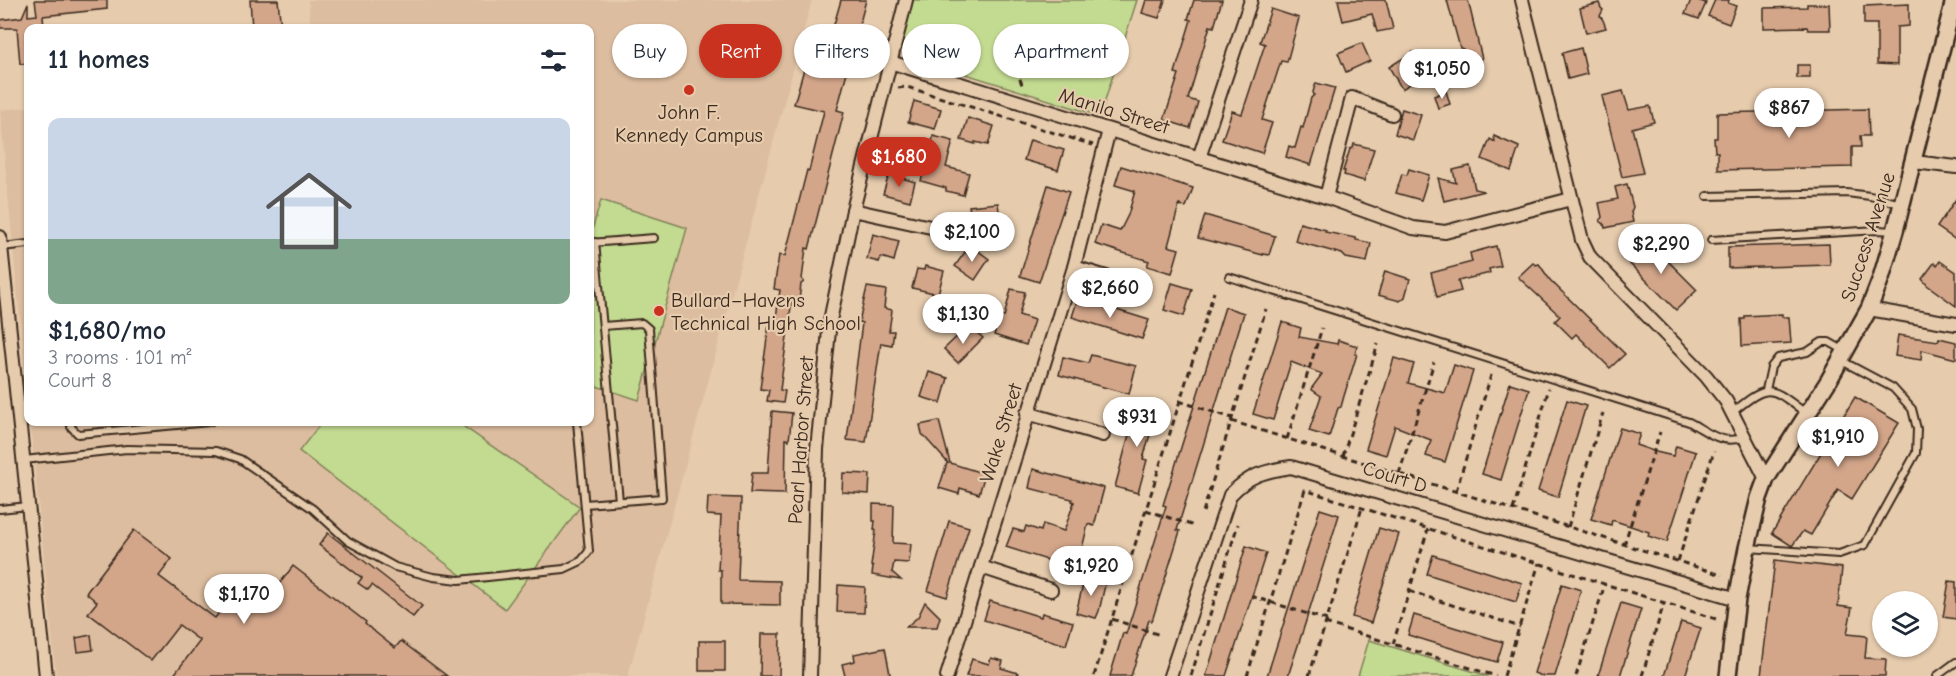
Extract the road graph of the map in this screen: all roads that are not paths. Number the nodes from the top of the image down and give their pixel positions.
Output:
1 (906, 0) edge
2 (1251, 0) edge
3 (1522, 0) edge
4 (1954, 0) edge
5 (890, 62) joint
6 (886, 78) edge
7 (1392, 114) dead end
8 (1109, 130) junction
9 (1199, 159) junction
10 (1914, 162) junction
11 (1956, 167) edge
12 (1707, 196) dead end
13 (1326, 197) junction
14 (1571, 199) junction
15 (1901, 204) junction
16 (853, 210) junction
17 (935, 228) dead end
18 (1895, 231) junction
19 (654, 238) dead end
20 (1711, 240) dead end
21 (1, 242) edge
22 (594, 243) edge
23 (24, 244) edge
24 (594, 258) edge
25 (1074, 267) junction
26 (1229, 277) dead end
27 (1132, 285) dead end
28 (1869, 309) junction
29 (1956, 324) edge
30 (603, 326) junction
31 (1843, 356) junction
32 (1766, 390) junction
33 (23, 406) edge
34 (1733, 412) junction
35 (1027, 413) junction
36 (1807, 414) junction
37 (71, 426) edge
38 (166, 426) edge
39 (577, 426) edge
40 (1103, 435) dead end
41 (1745, 437) junction
42 (24, 460) junction
43 (1766, 479) junction
44 (619, 501) junction
45 (585, 504) junction
46 (28, 506) junction
47 (0, 509) edge
48 (1747, 548) junction
49 (981, 567) junction
50 (1051, 590) dead end
51 (1737, 599) junction
52 (1956, 662) edge
53 (46, 676) edge
54 (810, 676) edge
55 (947, 676) edge
56 (1170, 676) edge
57 (1728, 676) edge
58 (1936, 676) edge

1 - 5 street, Pearl Harbor Street
2 - 9 street
3 - 14 street
4 - 10 street, Success Avenue
5 - 8 street, Manila Street
6 - 16 street, Pearl Harbor Street
7 - 13 street
8 - 9 street, Manila Street
8 - 25 street, Wake Street
9 - 13 street, Manila Street
10 - 11 street
10 - 15 street, Success Avenue
12 - 15 lane
13 - 14 street, Manila Street
14 - 34 street
15 - 18 street, Success Avenue
16 - 17 street
16 - 54 street, Pearl Harbor Street
18 - 20 lane
18 - 28 street, Success Avenue
19 - 22 lane
21 - 23 lane
21 - 33 street
24 - 30 lane
25 - 27 street
25 - 35 street, Wake Street
26 - 41 lane
28 - 29 street
28 - 31 street, Success Avenue
30 - 44 lane
30 - 44 lane
31 - 32 lane
31 - 36 street, Success Avenue
31 - 48 lane
32 - 34 lane
32 - 36 lane
33 - 42 street
34 - 41 street
35 - 40 street
35 - 49 street, Wake Street
36 - 43 street, Success Avenue
37 - 38 lane
39 - 45 lane
41 - 43 street
42 - 45 lane
42 - 46 street
43 - 48 street, Success Avenue
44 - 45 lane
46 - 47 lane
46 - 53 street
48 - 51 street, Success Avenue
49 - 50 street
49 - 55 street, Wake Street
51 - 56 street, Court D
51 - 57 street, Success Avenue
52 - 58 lane

